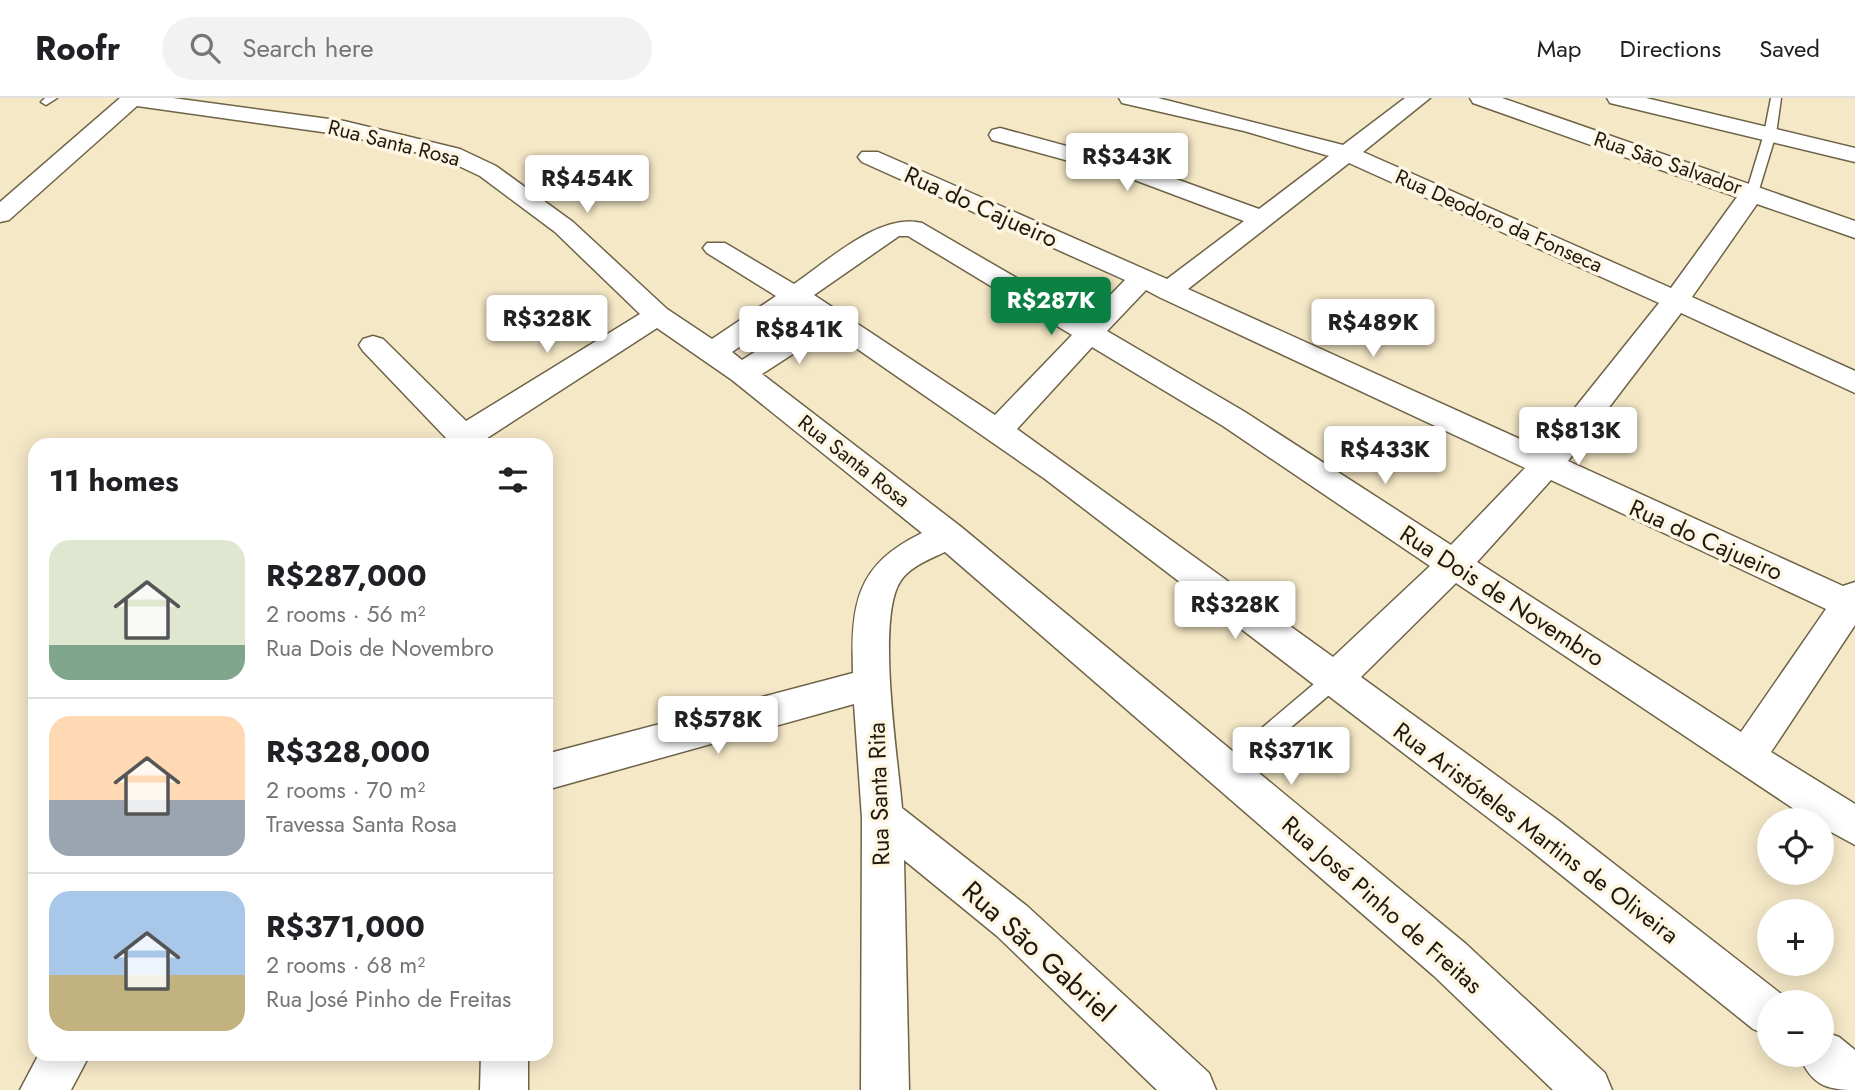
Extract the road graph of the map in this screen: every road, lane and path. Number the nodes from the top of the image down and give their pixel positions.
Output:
1 (132, 98) edge
2 (1129, 98) edge
3 (1419, 98) edge
4 (1481, 98) edge
5 (1618, 98) edge
6 (1776, 98) edge
7 (1770, 134) junction
8 (1000, 135) dead end
9 (1348, 155) junction
10 (1855, 155) edge
11 (870, 157) dead end
12 (1752, 193) junction
13 (0, 215) edge
14 (1263, 219) junction
15 (1855, 230) edge
16 (716, 248) dead end
17 (1142, 278) junction
18 (1169, 291) junction
19 (797, 297) junction
20 (1676, 300) junction
21 (657, 315) junction
22 (830, 317) junction
23 (1090, 332) junction
24 (373, 345) dead end
25 (713, 352) junction
26 (742, 373) junction
27 (1855, 383) edge
28 (998, 431) junction
29 (460, 438) edge
30 (468, 438) edge
31 (1545, 467) junction
32 (948, 535) junction
33 (1455, 565) junction
34 (1853, 602) edge
35 (1334, 679) junction
36 (874, 682) junction
37 (1746, 757) junction
38 (553, 770) edge
39 (1225, 771) junction
40 (882, 817) junction
41 (1855, 826) edge
42 (1757, 1004) edge
43 (62, 1061) edge
44 (505, 1061) edge
45 (1834, 1063) edge
46 (1855, 1080) edge
47 (44, 1090) edge
48 (504, 1090) edge
49 (885, 1090) edge
50 (1192, 1090) edge
51 (1588, 1090) edge

1 - 13 street
1 - 21 street, Rua Santa Rosa
2 - 9 street, Rua Deodoro da Fonseca
3 - 9 street
4 - 12 street, Rua São Salvador
5 - 7 street
6 - 7 lane
7 - 10 street
7 - 12 lane
8 - 14 street
9 - 14 street
9 - 20 street, Rua Deodoro da Fonseca
11 - 17 street, Rua do Cajueiro
12 - 15 street, Rua São Salvador
12 - 20 street
14 - 18 street
16 - 19 street, Rua Aristóteles Martins de Oliveira
17 - 18 street, Rua do Cajueiro
17 - 23 street
18 - 31 street, Rua do Cajueiro
19 - 22 street, Rua Aristóteles Martins de Oliveira
19 - 23 street, Rua Dois de Novembro
19 - 25 street
20 - 27 street, Rua Deodoro da Fonseca
20 - 31 street
21 - 25 street, Rua Santa Rosa
21 - 30 street
22 - 26 street
22 - 28 street, Rua Aristóteles Martins de Oliveira
23 - 28 street
23 - 33 street, Rua Dois de Novembro
24 - 29 street
25 - 26 street, Rua Santa Rosa
26 - 32 street, Rua Santa Rosa
28 - 35 street, Rua Aristóteles Martins de Oliveira
31 - 33 street
31 - 34 street, Rua do Cajueiro
32 - 36 street, Rua Santa Rita
32 - 39 street, Rua José Pinho de Freitas
33 - 35 street
33 - 37 street, Rua Dois de Novembro
34 - 37 street
35 - 39 lane
35 - 42 street, Rua Aristóteles Martins de Oliveira
36 - 38 street
36 - 40 street, Rua Santa Rita
37 - 41 street, Rua Dois de Novembro
39 - 51 street, Rua José Pinho de Freitas
40 - 49 street, Rua Santa Rita
40 - 50 street, Rua São Gabriel
43 - 47 street
44 - 48 street
45 - 46 street

